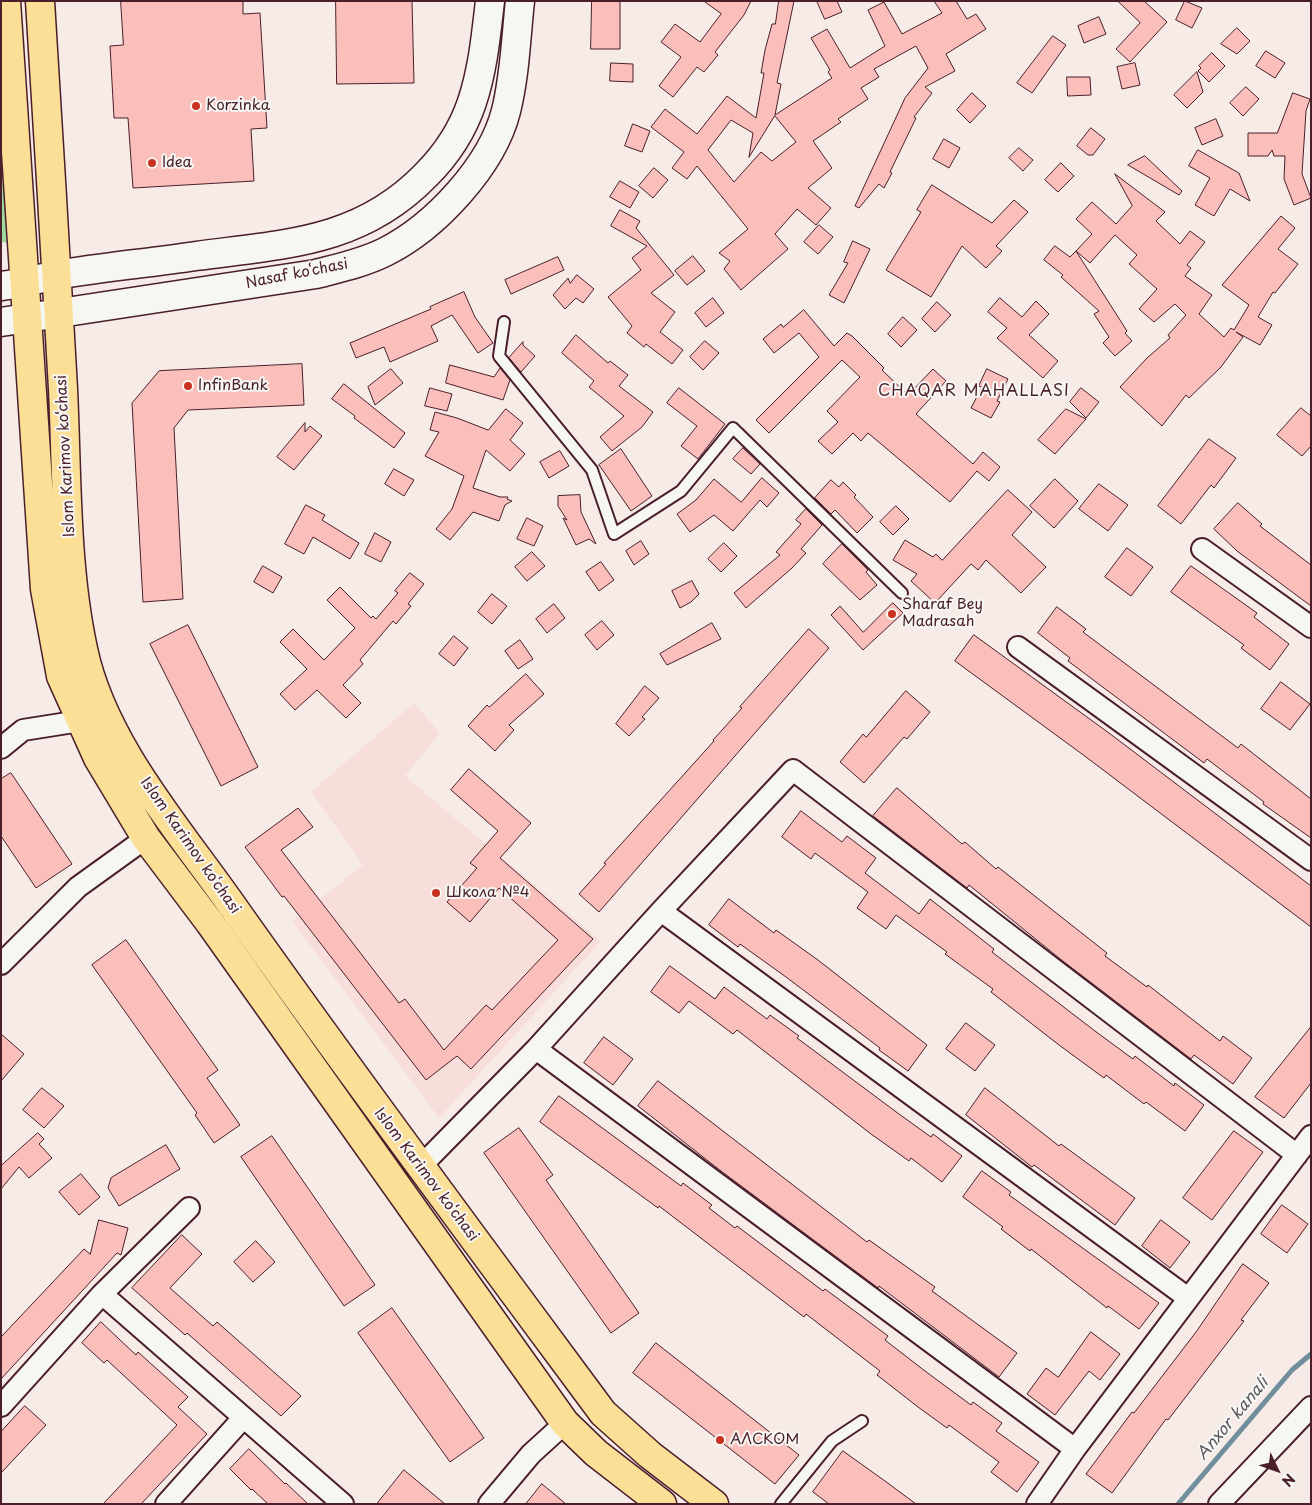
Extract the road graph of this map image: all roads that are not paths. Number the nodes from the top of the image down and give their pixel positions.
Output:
1 (6, 1) edge
2 (40, 1) edge
3 (490, 1) edge
4 (520, 1) edge
5 (57, 275) junction
6 (13, 285) edge
7 (59, 312) junction
8 (14, 320) edge
9 (504, 322) dead end
10 (1202, 549) dead end
11 (902, 593) dead end
12 (1311, 628) edge
13 (1018, 647) dead end
14 (80, 721) junction
15 (1, 748) edge
16 (146, 838) junction
17 (1311, 860) edge
18 (661, 911) junction
19 (1, 964) edge
20 (536, 1050) junction
21 (1311, 1136) edge
22 (1297, 1155) junction
23 (420, 1167) junction
24 (189, 1208) dead end
25 (102, 1294) junction
26 (1188, 1298) junction
27 (1, 1406) edge
28 (1311, 1407) edge
29 (243, 1418) junction
30 (862, 1421) dead end
31 (565, 1423) junction
32 (1075, 1449) junction
33 (166, 1504) edge
34 (344, 1504) edge
35 (489, 1504) edge
36 (662, 1504) edge
37 (714, 1504) edge
38 (781, 1504) edge
39 (1037, 1504) edge
40 (1219, 1504) edge

1 - 6 main road, Islom Karimov ko‘chasi
2 - 5 main road, Islom Karimov ko‘chasi
3 - 5 main road
4 - 7 main road, Nasaf ko‘chasi
5 - 6 main road
5 - 7 main road, Islom Karimov ko‘chasi
6 - 8 main road, Islom Karimov ko‘chasi
7 - 8 main road, Nasaf ko‘chasi
7 - 23 main road, Islom Karimov ko‘chasi
8 - 14 main road, Islom Karimov ko‘chasi
9 - 11 lane
10 - 12 street
13 - 17 street
14 - 15 street
14 - 16 main road, Islom Karimov ko‘chasi
16 - 19 street
16 - 31 main road, Islom Karimov ko‘chasi
18 - 20 street
18 - 22 street
18 - 26 street
20 - 23 street
20 - 32 street
21 - 22 street
22 - 26 street
23 - 37 main road, Islom Karimov ko‘chasi
24 - 25 street
25 - 27 street
25 - 29 street
26 - 32 street
28 - 40 street
29 - 33 street
29 - 34 street
30 - 38 lane
31 - 35 street
31 - 36 main road, Islom Karimov ko‘chasi
32 - 39 street

